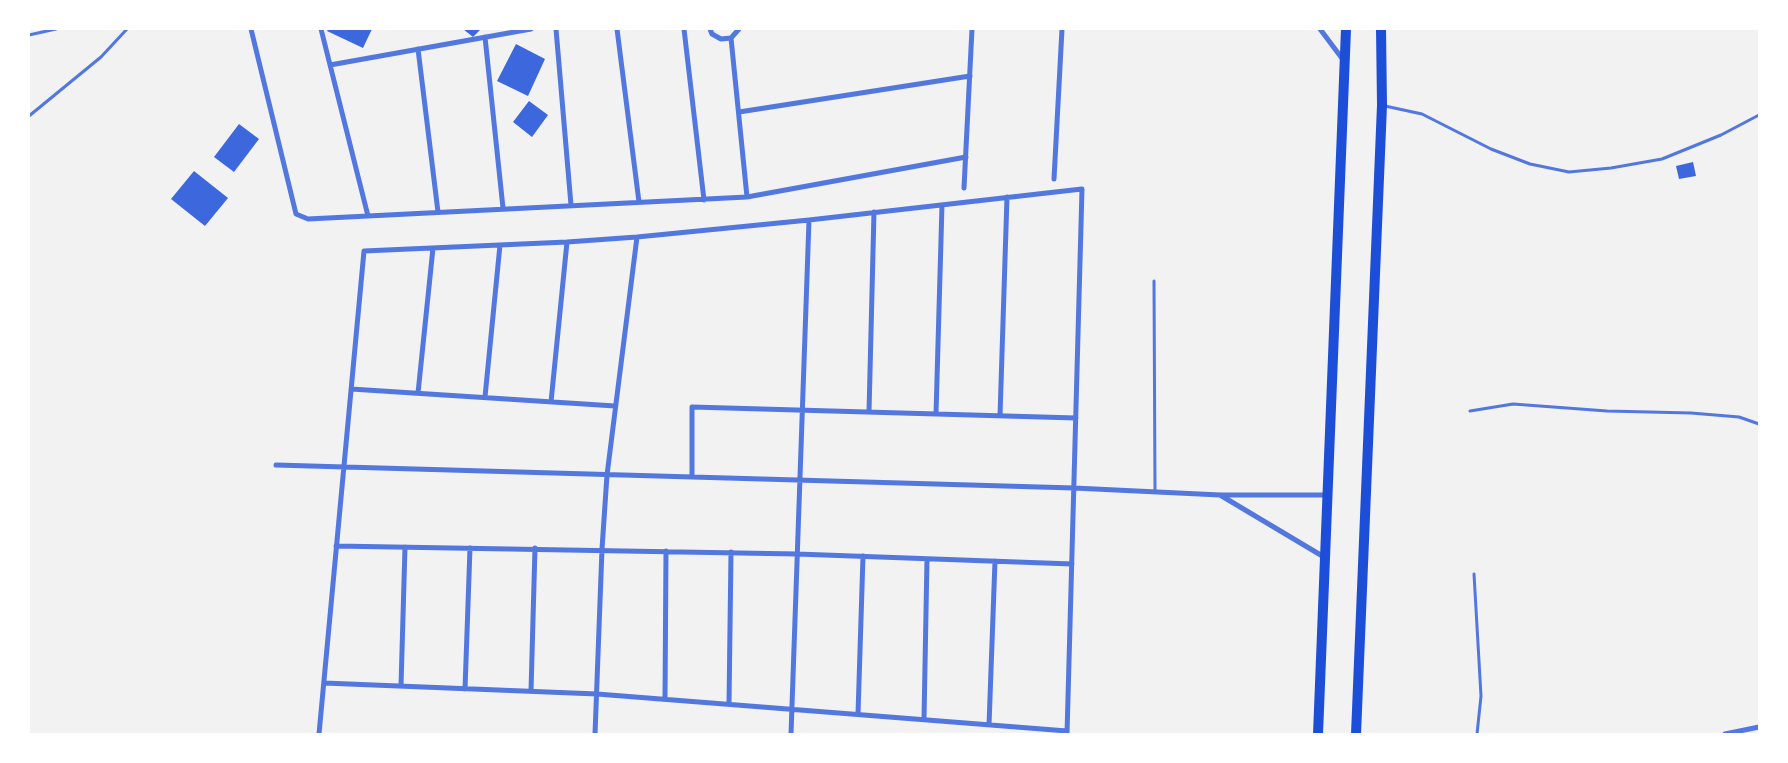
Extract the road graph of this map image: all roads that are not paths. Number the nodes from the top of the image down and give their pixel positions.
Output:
1 (56, 29) edge
2 (127, 29) edge
3 (250, 29) edge
4 (321, 29) edge
5 (531, 29) edge
6 (556, 29) edge
7 (617, 29) edge
8 (684, 29) edge
9 (710, 29) edge
10 (739, 29) edge
11 (972, 29) edge
12 (1062, 29) edge
13 (1320, 29) edge
14 (1346, 29) edge
15 (1381, 29) edge
16 (29, 35) edge
17 (485, 37) junction
18 (732, 38) junction
19 (418, 49) junction
20 (1344, 62) junction
21 (330, 65) junction
22 (970, 76) junction
23 (1382, 105) junction
24 (739, 112) junction
25 (1759, 115) edge
26 (29, 116) edge
27 (966, 157) junction
28 (1054, 179) dead end
29 (964, 188) dead end
30 (747, 197) junction
31 (1007, 197) junction
32 (704, 200) junction
33 (639, 202) junction
34 (571, 205) junction
35 (942, 205) junction
36 (503, 208) junction
37 (438, 212) junction
38 (874, 212) junction
39 (368, 216) junction
40 (809, 220) junction
41 (637, 237) junction
42 (567, 242) junction
43 (500, 245) junction
44 (433, 248) junction
45 (1154, 281) dead end
46 (351, 389) junction
47 (418, 393) junction
48 (485, 398) junction
49 (551, 402) junction
50 (615, 406) junction
51 (802, 410) junction
52 (1470, 411) dead end
53 (869, 412) junction
54 (936, 414) junction
55 (1000, 416) junction
56 (1076, 418) junction
57 (1759, 424) edge
58 (276, 465) dead end
59 (344, 467) junction
60 (607, 475) junction
61 (692, 477) junction
62 (800, 480) junction
63 (1074, 488) junction
64 (1154, 493) junction
65 (1220, 495) junction
66 (1327, 495) junction
67 (336, 546) junction
68 (405, 547) junction
69 (470, 548) junction
70 (536, 548) junction
71 (602, 550) junction
72 (666, 551) junction
73 (731, 552) junction
74 (797, 554) junction
75 (863, 556) junction
76 (1325, 558) junction
77 (928, 559) junction
78 (995, 561) junction
79 (1072, 564) junction
80 (1474, 574) dead end
81 (324, 684) junction
82 (401, 686) junction
83 (465, 689) junction
84 (531, 691) junction
85 (597, 694) junction
86 (664, 699) junction
87 (729, 704) junction
88 (792, 708) junction
89 (858, 714) junction
90 (924, 719) junction
91 (989, 725) junction
92 (1759, 727) edge
93 (1067, 733) edge
94 (319, 734) edge
95 (595, 734) edge
96 (791, 734) edge
97 (1318, 734) edge
98 (1356, 734) edge
99 (1477, 734) edge
100 (1724, 734) edge

1 - 16 lane
2 - 26 lane
3 - 39 street
4 - 21 street
5 - 17 street
6 - 34 street
7 - 33 street
8 - 32 street
9 - 18 street
10 - 18 street
11 - 22 street
12 - 28 street
13 - 20 street
14 - 20 highway
15 - 23 highway
17 - 19 street
17 - 36 street
18 - 24 street
19 - 21 street
19 - 37 street
20 - 66 highway
21 - 39 street
22 - 24 street
22 - 27 street
23 - 25 lane
23 - 98 highway
24 - 30 street
27 - 29 street
27 - 30 street
30 - 32 street
31 - 35 street
31 - 55 street
31 - 56 street
32 - 33 street
33 - 34 street
34 - 36 street
35 - 38 street
35 - 54 street
36 - 37 street
37 - 39 street
38 - 40 street
38 - 53 street
40 - 41 street
40 - 51 street
41 - 42 street
41 - 50 street
42 - 43 street
42 - 49 street
43 - 44 street
43 - 48 street
44 - 46 street
44 - 47 street
45 - 64 lane
46 - 47 street
46 - 59 street
47 - 48 street
48 - 49 street
49 - 50 street
50 - 60 street
51 - 53 street
51 - 61 street
51 - 62 street
52 - 57 lane
53 - 54 street
54 - 55 street
55 - 56 street
56 - 63 street
58 - 59 street
59 - 60 street
59 - 67 street
60 - 61 street
60 - 71 street
61 - 62 street
62 - 63 street
62 - 74 street
63 - 64 street
63 - 79 street
64 - 65 street
65 - 66 street
65 - 76 street
66 - 76 highway
67 - 68 street
67 - 81 street
68 - 69 street
68 - 82 street
69 - 70 street
69 - 83 street
70 - 71 street
70 - 84 street
71 - 72 street
71 - 85 street
72 - 73 street
72 - 86 street
73 - 74 street
73 - 87 street
74 - 75 street
74 - 88 street
75 - 77 street
75 - 89 street
76 - 97 highway
77 - 78 street
77 - 90 street
78 - 79 street
78 - 91 street
79 - 93 street
80 - 99 lane
81 - 82 street
81 - 94 street
82 - 83 street
83 - 84 street
84 - 85 street
85 - 86 street
85 - 95 street
86 - 87 street
87 - 88 street
88 - 89 street
88 - 96 street
89 - 90 street
90 - 91 street
91 - 93 street
92 - 100 street

